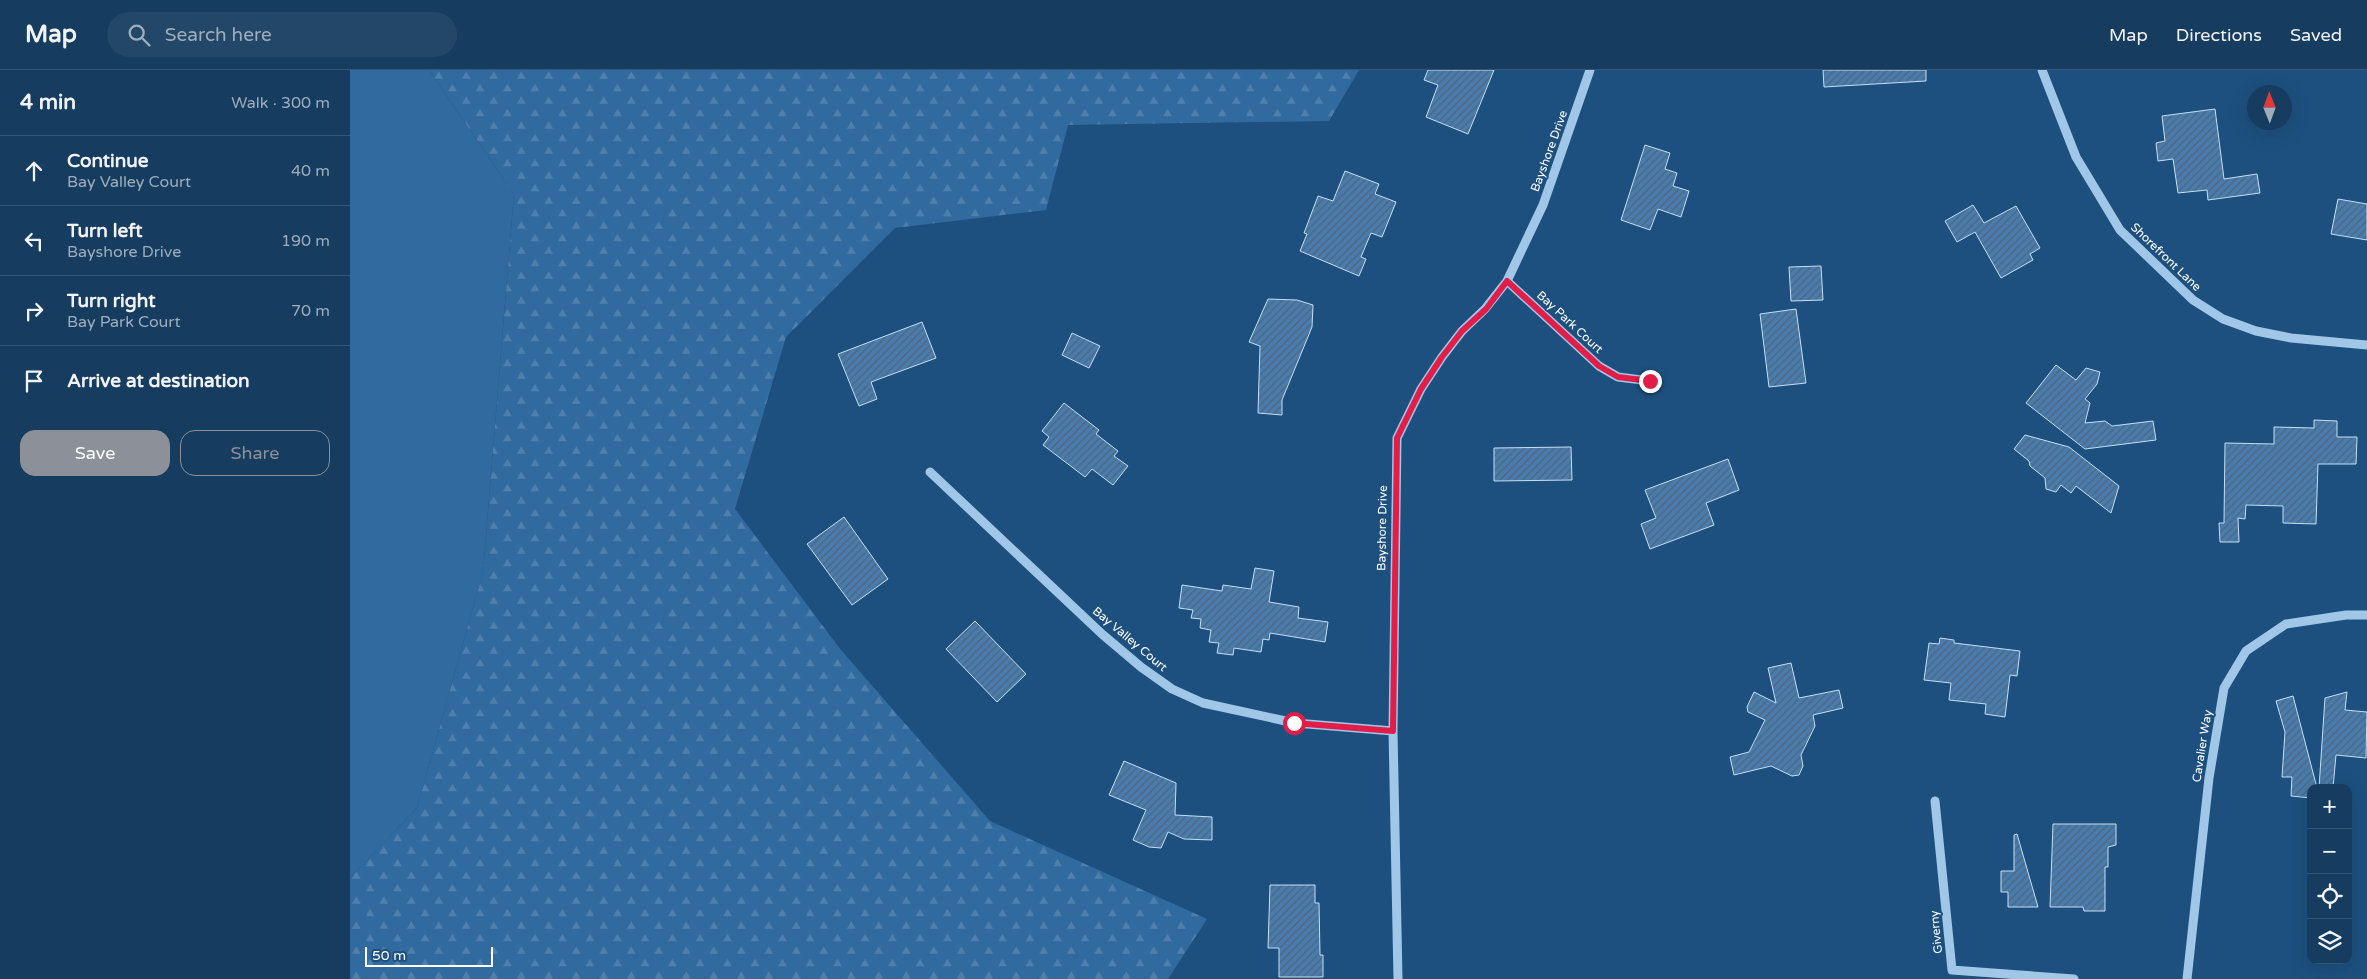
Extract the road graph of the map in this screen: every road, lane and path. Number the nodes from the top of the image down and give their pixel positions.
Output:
1 (1590, 70) edge
2 (2042, 70) edge
3 (1507, 281) junction
4 (2367, 345) edge
5 (1650, 381) dead end
6 (930, 472) dead end
7 (2367, 615) edge
8 (1393, 731) junction
9 (1935, 801) dead end
10 (1398, 979) edge
11 (2074, 979) edge
12 (2187, 979) edge

1 - 3 street, Bayshore Drive
2 - 4 street, Shorefront Lane
3 - 5 street, Bay Park Court
3 - 8 street, Bayshore Drive
6 - 8 street, Bay Valley Court
7 - 12 street, Cavalier Way
8 - 10 street, Bayshore Drive
9 - 11 street, Giverny

